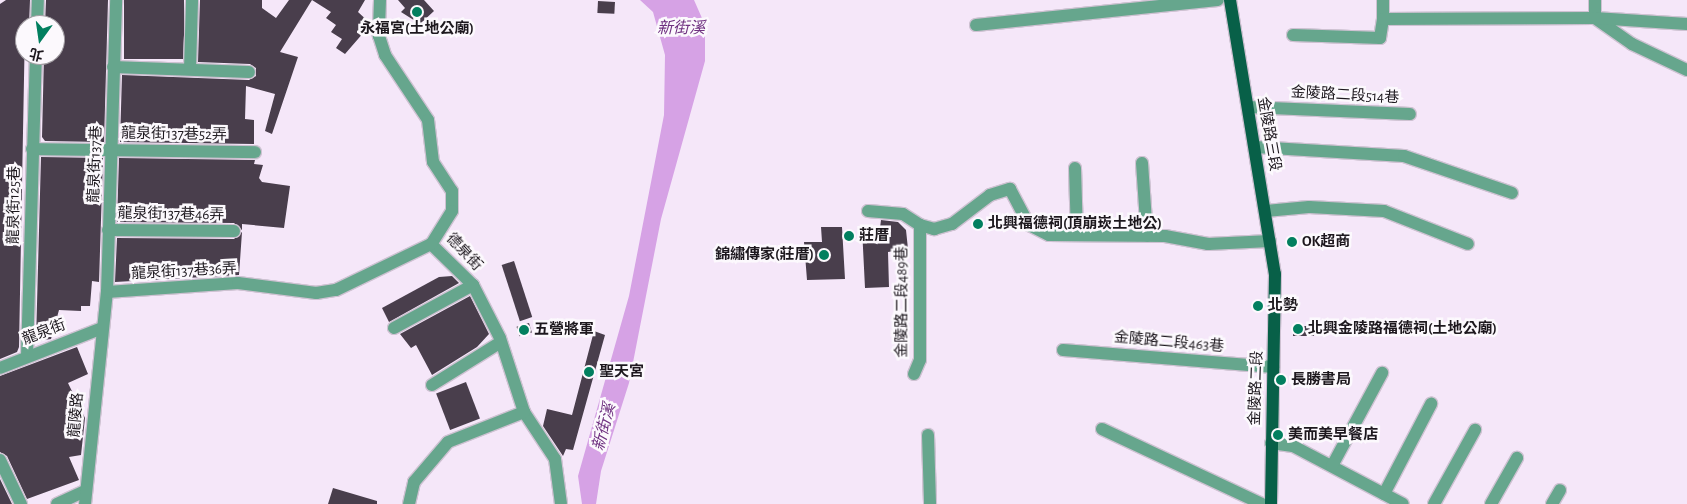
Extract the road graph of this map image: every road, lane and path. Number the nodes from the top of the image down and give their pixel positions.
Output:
1 (38, 0) edge
2 (116, 0) edge
3 (192, 0) edge
4 (380, 0) edge
5 (1218, 0) edge
6 (1230, 0) edge
7 (1383, 0) edge
8 (1596, 0) edge
9 (37, 15) edge
10 (1595, 18) junction
11 (1382, 19) junction
12 (1687, 24) edge
13 (976, 25) dead end
14 (1292, 34) dead end
15 (36, 65) edge
16 (113, 67) junction
17 (190, 69) junction
18 (1687, 70) edge
19 (249, 72) dead end
20 (1248, 107) junction
21 (1410, 114) dead end
22 (1255, 147) junction
23 (112, 148) junction
24 (32, 149) junction
25 (255, 152) dead end
26 (1142, 164) dead end
27 (1075, 168) dead end
28 (1512, 194) dead end
29 (868, 211) dead end
30 (1266, 211) junction
31 (920, 226) junction
32 (108, 230) junction
33 (234, 231) dead end
34 (1077, 235) junction
35 (1147, 236) junction
36 (1270, 241) junction
37 (431, 244) junction
38 (1468, 244) dead end
39 (1275, 274) joint
40 (473, 285) junction
41 (107, 292) junction
42 (394, 328) dead end
43 (100, 329) junction
44 (501, 342) junction
45 (1063, 350) dead end
46 (27, 356) junction
47 (1273, 367) junction
48 (0, 368) edge
49 (1382, 373) dead end
50 (914, 374) dead end
51 (432, 385) dead end
52 (1431, 404) dead end
53 (524, 412) junction
54 (1102, 429) dead end
55 (1475, 430) dead end
56 (928, 436) dead end
57 (1271, 443) junction
58 (1517, 458) dead end
59 (0, 460) edge
60 (1332, 466) junction
61 (1560, 490) dead end
62 (86, 491) junction
63 (1384, 494) junction
64 (21, 504) edge
65 (57, 504) edge
66 (85, 504) edge
67 (409, 504) edge
68 (561, 504) edge
69 (930, 504) edge
70 (1262, 504) edge
71 (1271, 504) edge
72 (1403, 504) edge
73 (1434, 504) edge
74 (1491, 504) edge
75 (1552, 504) edge

1 - 9 lane
2 - 16 lane, 龍泉街137巷
3 - 17 lane
4 - 37 lane, 德泉街
5 - 13 lane
6 - 20 main road, 金陵路三段
7 - 11 lane
8 - 10 lane
10 - 11 lane
10 - 12 lane
10 - 18 lane
11 - 14 lane
15 - 24 lane, 龍泉街125巷
16 - 17 lane
16 - 23 lane, 龍泉街137巷
17 - 19 lane
20 - 21 lane, 金陵路二段514巷
20 - 22 main road, 金陵路三段
22 - 28 lane
22 - 30 main road, 金陵路三段
23 - 24 lane, 龍泉街137巷52弄
23 - 25 lane, 龍泉街137巷52弄
23 - 32 lane, 龍泉街137巷
24 - 46 lane, 龍泉街125巷
26 - 35 lane
27 - 34 lane
29 - 31 lane
30 - 36 main road, 金陵路三段
30 - 38 lane
31 - 34 lane
31 - 50 lane, 金陵路二段489巷
32 - 33 lane, 龍泉街137巷46弄
32 - 41 lane, 龍泉街137巷
34 - 35 lane
35 - 36 lane
36 - 39 main road, 金陵路三段
37 - 40 lane, 德泉街
37 - 41 lane, 龍泉街137巷36弄
39 - 47 main road, 金陵路二段
40 - 42 lane
40 - 44 lane, 德泉街
41 - 43 lane, 龍泉街137巷
43 - 46 lane, 龍泉街
43 - 62 lane, 龍陵路
44 - 51 lane
44 - 53 lane, 德泉街
45 - 47 lane, 金陵路二段463巷
46 - 48 lane, 龍泉街
47 - 57 main road, 金陵路二段
49 - 60 lane
52 - 63 lane
53 - 67 lane
53 - 68 lane, 德泉街
54 - 70 lane
55 - 73 lane
56 - 69 lane
57 - 60 lane
57 - 71 main road, 金陵路二段
58 - 74 lane
59 - 64 lane
60 - 63 lane
61 - 75 lane
62 - 65 lane
62 - 66 lane, 龍陵路
63 - 72 lane

